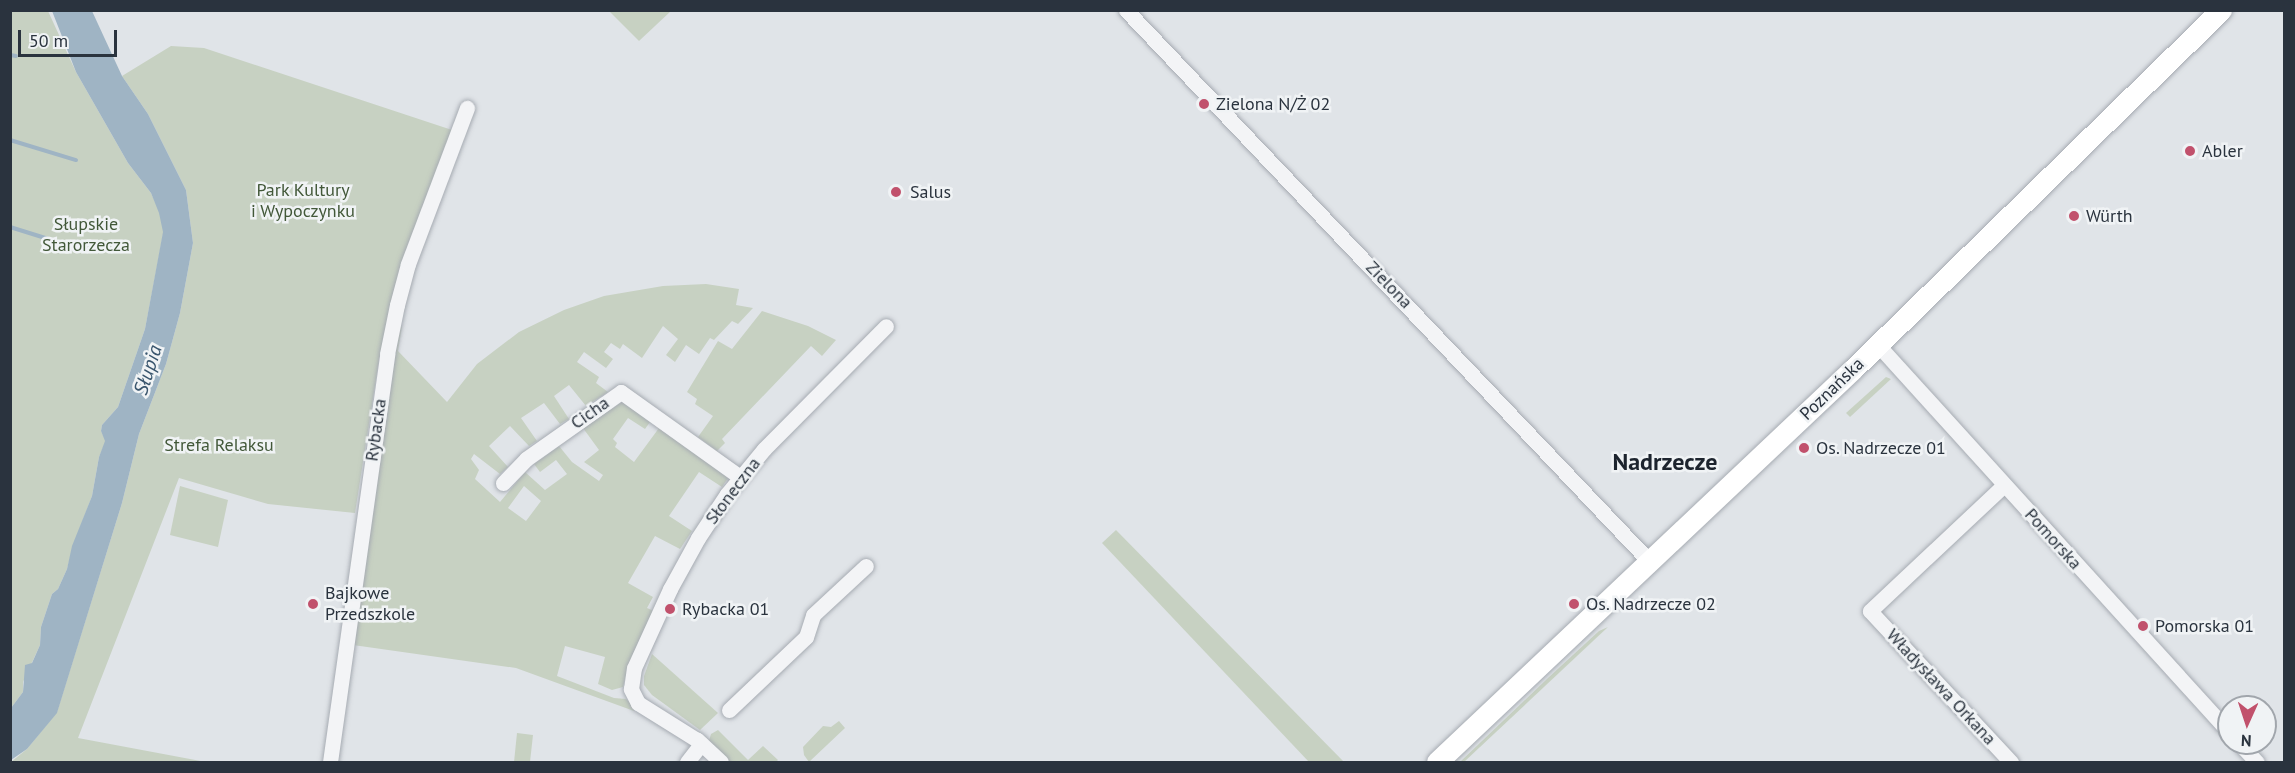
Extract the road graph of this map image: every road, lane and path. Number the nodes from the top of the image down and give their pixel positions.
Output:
1 (1126, 10) edge
2 (2221, 10) edge
3 (467, 108) dead end
4 (886, 326) dead end
5 (1878, 345) junction
6 (740, 477) junction
7 (502, 483) dead end
8 (2004, 485) junction
9 (1650, 561) junction
10 (866, 566) dead end
11 (729, 710) dead end
12 (2217, 719) edge
13 (701, 744) junction
14 (330, 762) edge
15 (687, 762) edge
16 (721, 762) edge
17 (1437, 762) edge
18 (2011, 762) edge

1 - 9 street, Zielona
2 - 5 main road, Poznańska
3 - 14 street, Rybacka
4 - 6 street, Słoneczna
5 - 8 street, Pomorska
5 - 9 main road, Poznańska
6 - 7 street, Cicha
6 - 13 street, Słoneczna
8 - 12 street, Pomorska
8 - 18 street, Władysława Orkana
9 - 17 main road, Poznańska
10 - 11 street
13 - 15 street
13 - 16 street

